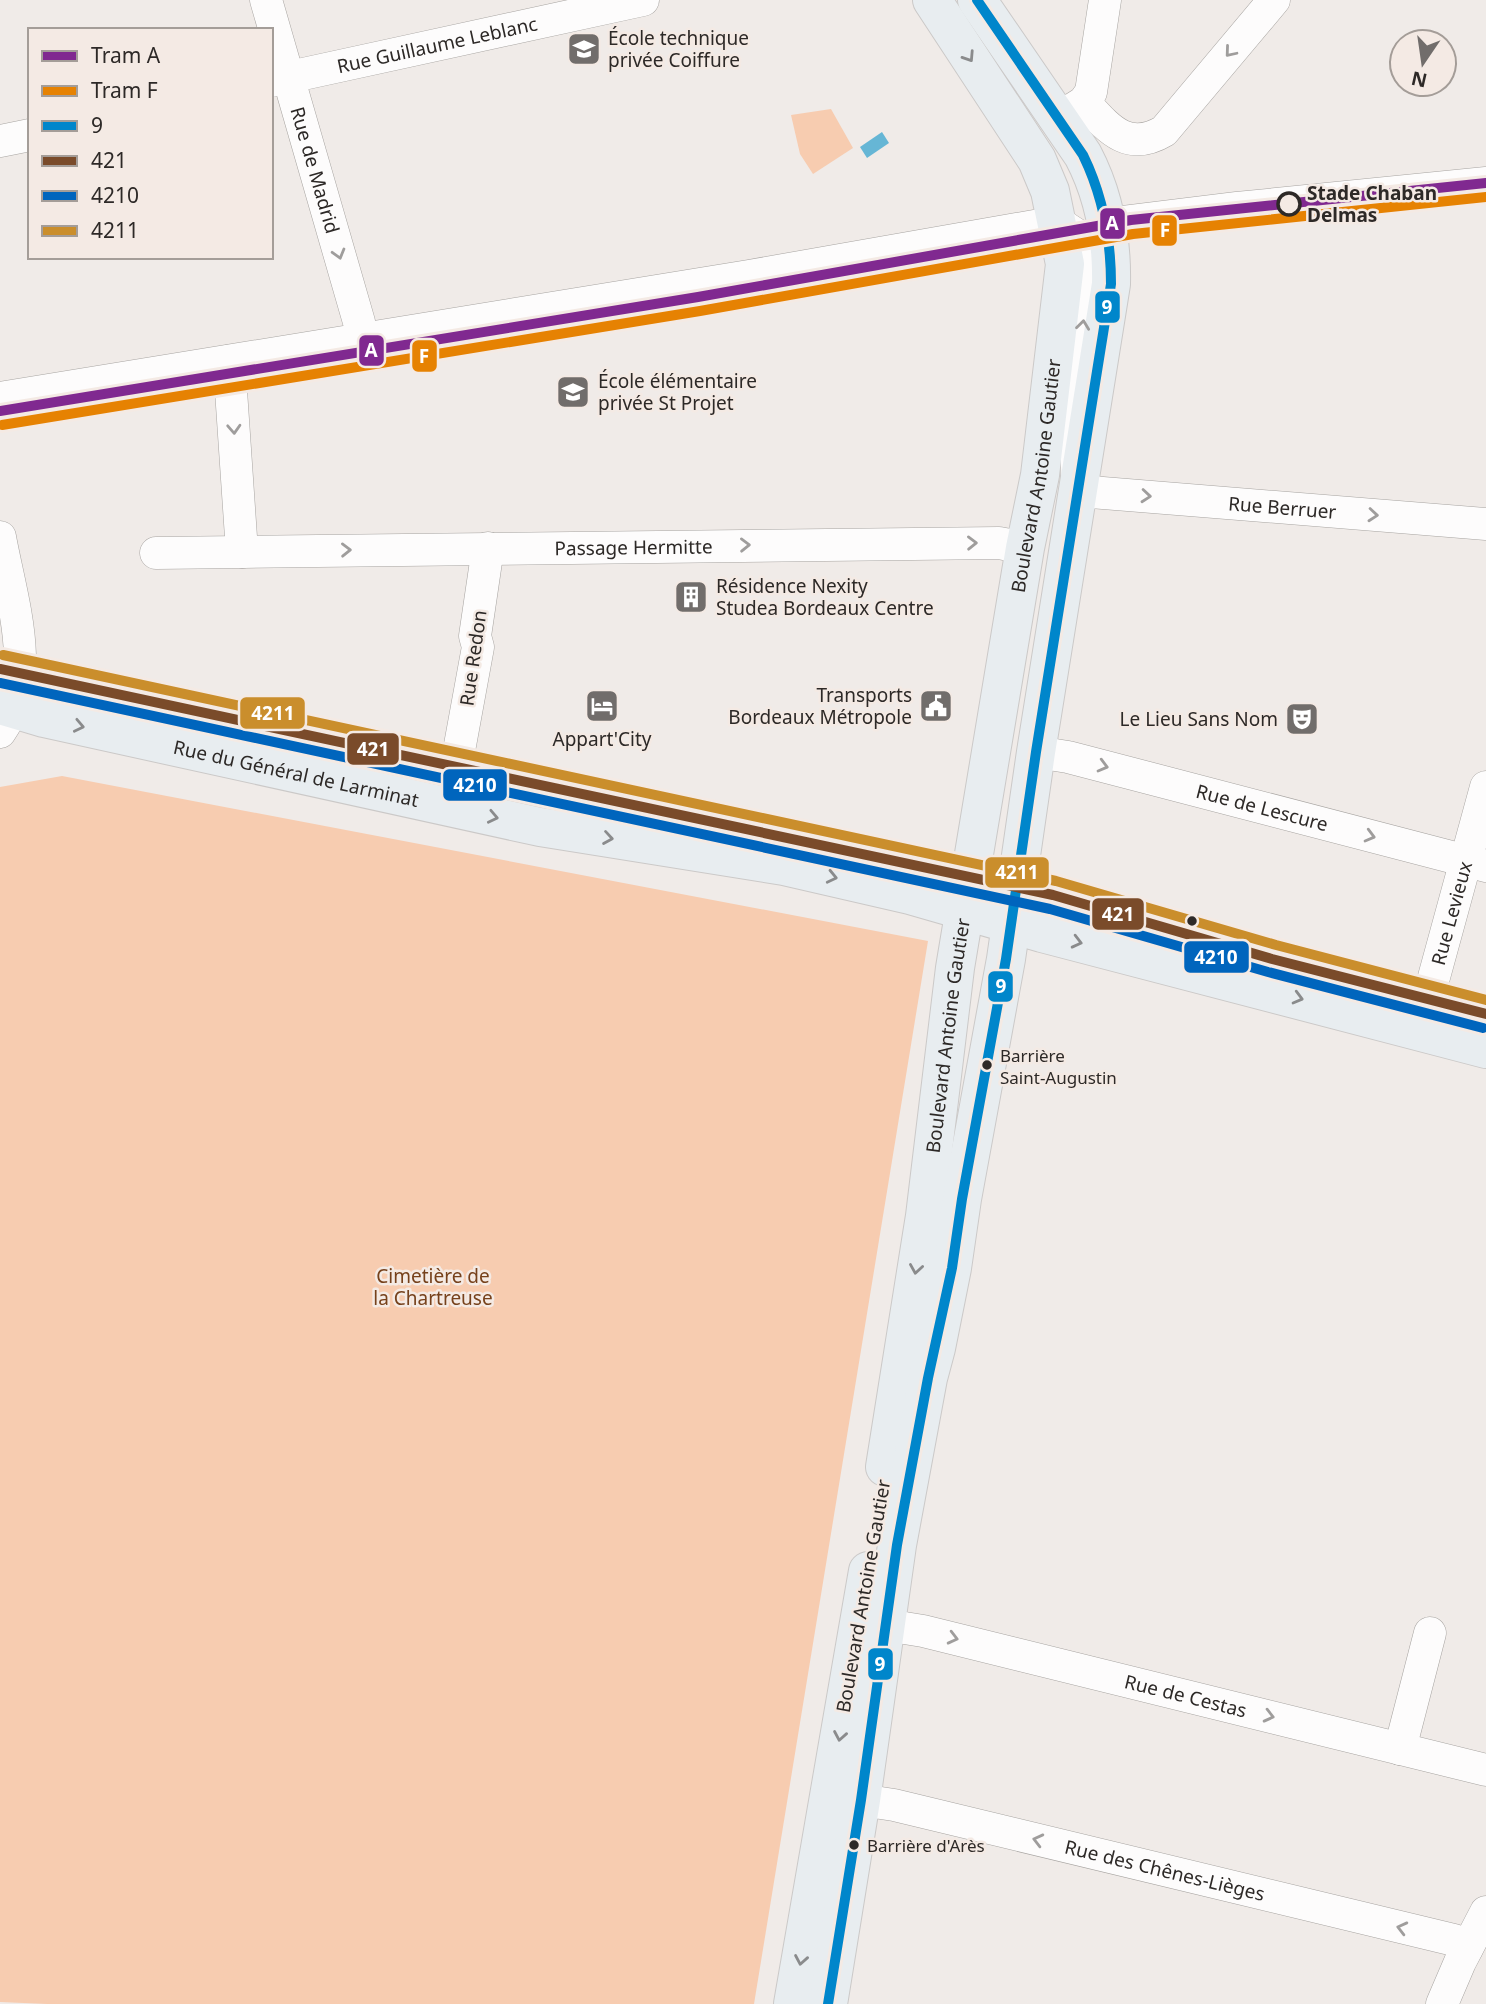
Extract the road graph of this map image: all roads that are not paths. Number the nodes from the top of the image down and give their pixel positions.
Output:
1 (265, 0) edge
2 (643, 0) edge
3 (932, 0) edge
4 (977, 0) edge
5 (1105, 0) edge
6 (1274, 0) edge
7 (270, 28) edge
8 (273, 45) edge
9 (279, 79) edge
10 (1071, 111) junction
11 (28, 135) edge
12 (0, 141) edge
13 (1486, 183) edge
14 (1057, 222) junction
15 (1107, 224) junction
16 (362, 340) junction
17 (229, 361) junction
18 (0, 398) edge
19 (1078, 491) junction
20 (1486, 524) edge
21 (0, 537) edge
22 (488, 548) junction
23 (156, 552) dead end
24 (242, 552) junction
25 (1023, 564) junction
26 (6, 694) edge
27 (1036, 752) junction
28 (456, 767) junction
29 (1486, 787) edge
30 (1476, 864) edge
31 (990, 899) junction
32 (1428, 999) junction
33 (1486, 1014) edge
34 (1486, 1049) edge
35 (962, 1199) junction
36 (925, 1216) junction
37 (886, 1625) junction
38 (1430, 1633) dead end
39 (1400, 1749) junction
40 (1486, 1770) edge
41 (861, 1800) junction
42 (1486, 1912) edge
43 (1467, 1948) junction
44 (793, 2004) edge
45 (828, 2004) edge
46 (1442, 2004) edge

1 - 7 street, Rue de Madrid
2 - 9 street, Rue Guillaume Leblanc
3 -> 14 main road
4 - 10 main road, Boulevard Antoine Gautier
5 - 10 street
6 -> 10 street
8 - 9 street, Rue de Madrid
9 -> 16 street, Rue de Madrid
10 - 15 main road, Boulevard Antoine Gautier
11 - 12 street
13 - 15 street
14 - 16 street
19 -> 14 street, Boulevard Antoine Gautier
14 - 25 main road, Boulevard Antoine Gautier
15 - 19 main road, Boulevard Antoine Gautier
16 - 17 street
17 - 18 street
17 -> 24 street
19 -> 20 street, Rue Berruer
19 - 27 main road, Boulevard Antoine Gautier
21 - 26 street
24 -> 22 street, Passage Hermitte
22 -> 25 street, Passage Hermitte
22 - 28 street, Rue Redon
23 - 24 street, Passage Hermitte
25 - 31 main road, Boulevard Antoine Gautier
26 - 28 main road, Rue du Général de Larminat
26 -> 31 main road, Rue du Général de Larminat
27 -> 30 street, Rue de Lescure
27 - 31 main road, Boulevard Antoine Gautier
28 - 31 main road, Rue du Général de Larminat
29 - 30 street, Rue Levieux
30 - 32 street, Rue Levieux
31 - 32 main road
31 -> 34 main road
31 - 35 main road, Boulevard Antoine Gautier
31 - 36 main road, Boulevard Antoine Gautier
32 - 33 main road
35 - 36 street
35 - 37 main road, Boulevard Antoine Gautier
36 -> 44 main road, Boulevard Antoine Gautier
37 -> 39 street, Rue de Cestas
37 - 41 main road, Boulevard Antoine Gautier
38 - 39 street
39 - 40 street, Rue de Cestas
43 -> 41 street, Rue des Chênes-Lièges
41 - 45 main road, Boulevard Antoine Gautier
42 - 43 street
43 - 46 street

